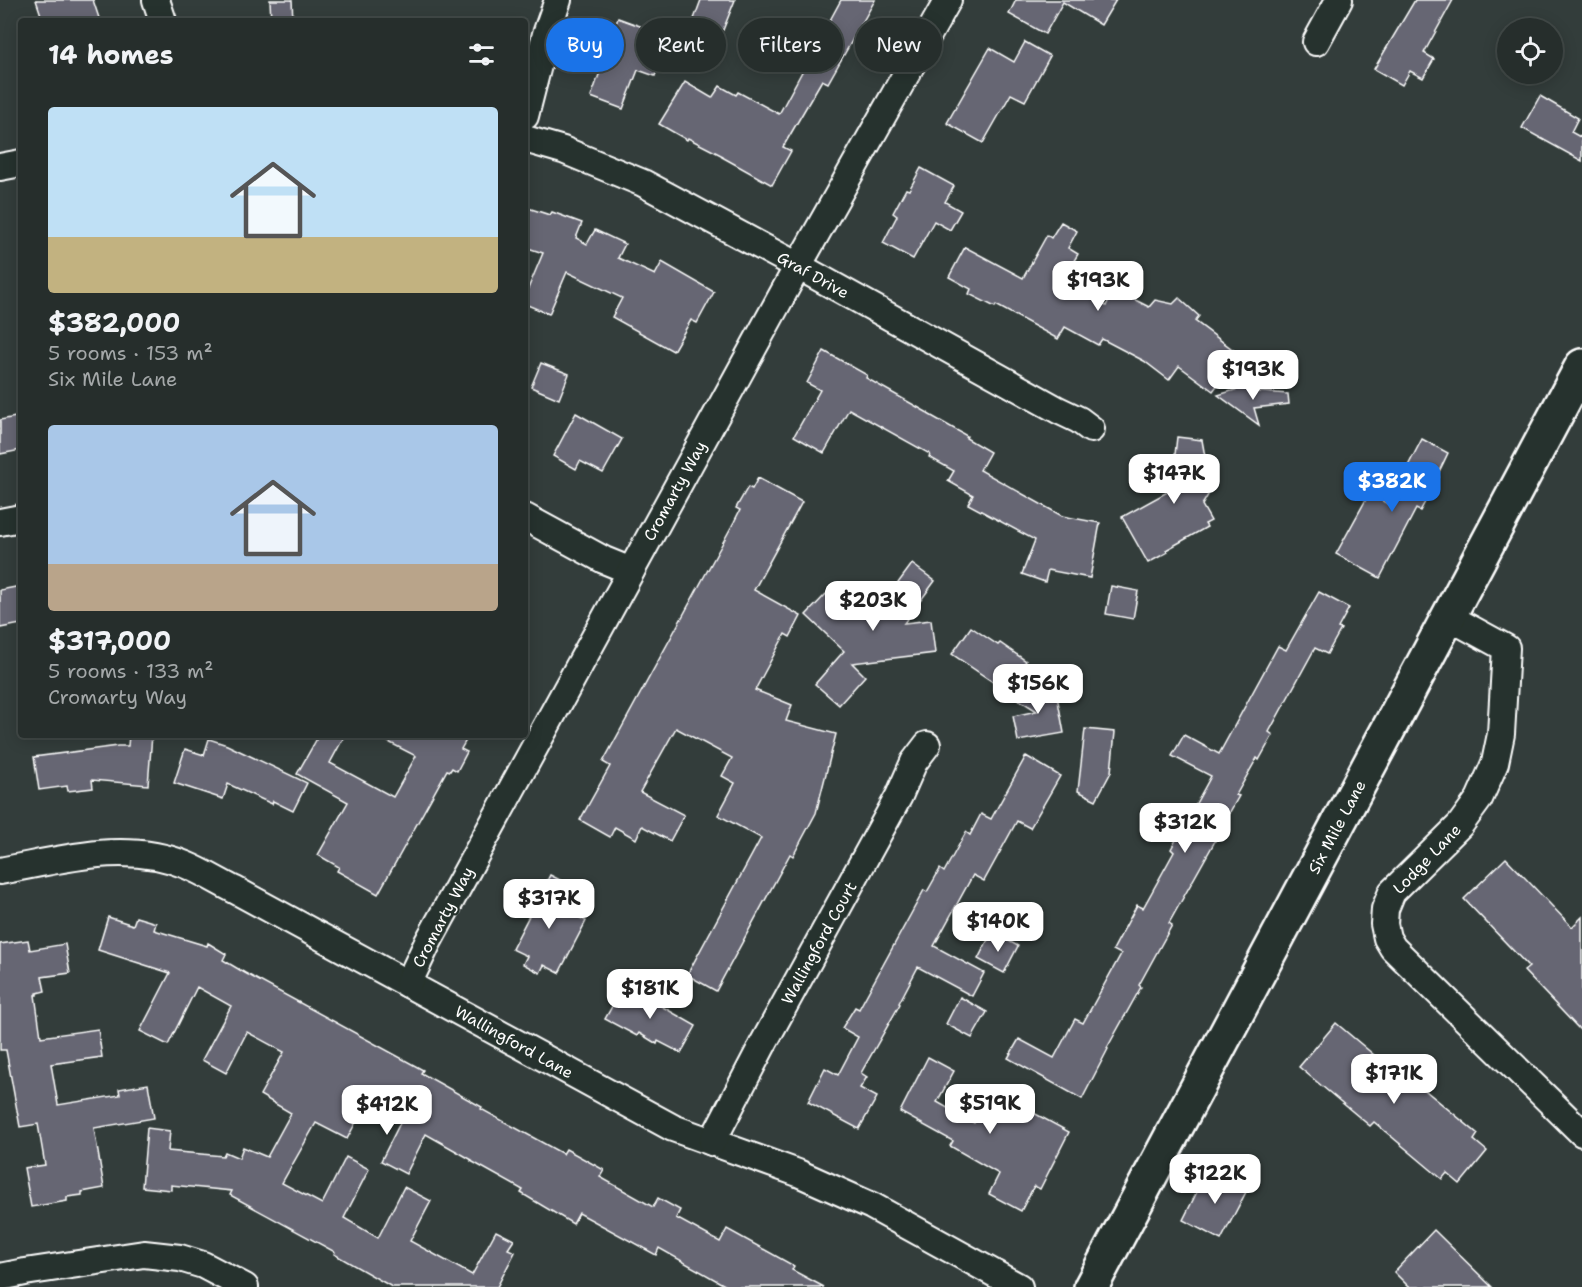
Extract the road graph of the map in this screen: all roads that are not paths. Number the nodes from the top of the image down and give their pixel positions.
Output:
1 (156, 0) edge
2 (558, 0) edge
3 (948, 0) edge
4 (1339, 0) edge
5 (162, 18) edge
6 (1316, 42) dead end
7 (528, 104) edge
8 (528, 140) edge
9 (18, 164) edge
10 (0, 167) edge
11 (798, 266) junction
12 (1582, 366) edge
13 (1091, 429) dead end
14 (18, 519) edge
15 (528, 519) edge
16 (0, 522) edge
17 (631, 571) junction
18 (1449, 617) junction
19 (927, 745) dead end
20 (0, 871) edge
21 (408, 984) junction
22 (1582, 1133) edge
23 (712, 1142) junction
24 (0, 1277) edge
25 (245, 1287) edge
26 (1019, 1287) edge
27 (1091, 1287) edge

1 - 5 street
2 - 7 street
3 - 11 street, Cromarty Way
4 - 6 street
8 - 11 street, Graf Drive
9 - 10 street
11 - 13 street, Graf Drive
11 - 17 street, Cromarty Way
12 - 18 street, Six Mile Lane
14 - 16 street
15 - 17 street
17 - 21 street, Cromarty Way
18 - 22 street, Lodge Lane
18 - 27 street, Six Mile Lane
19 - 23 street, Wallingford Court
20 - 21 street, Wallingford Lane
21 - 23 street, Wallingford Lane
23 - 26 street, Wallingford Lane
24 - 25 street

